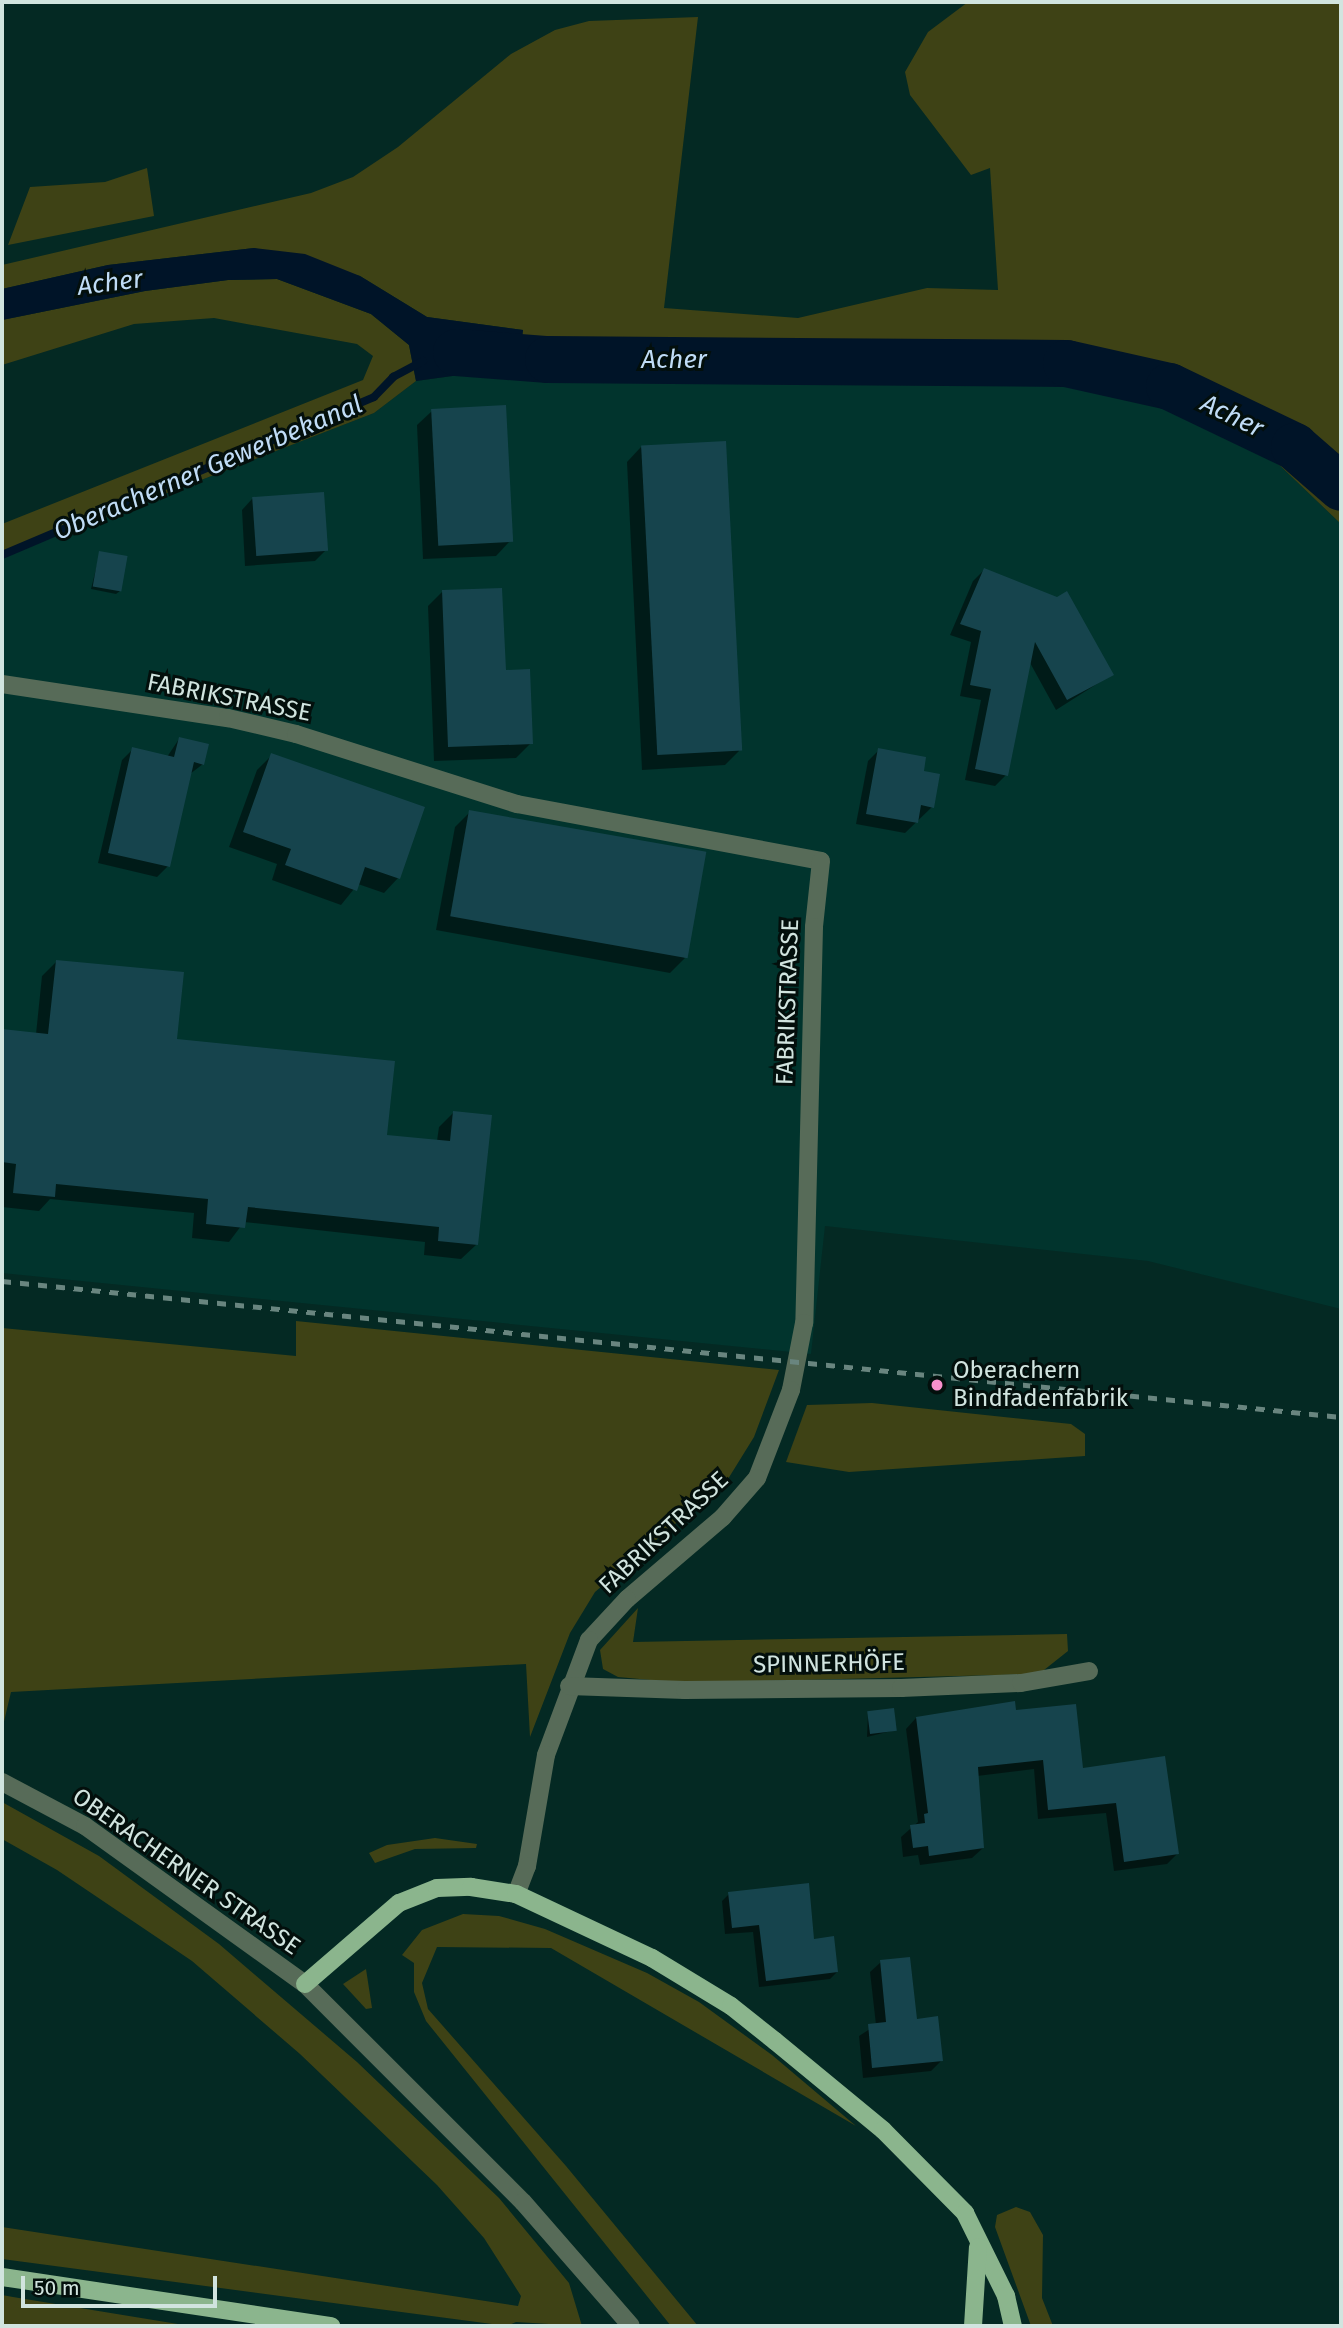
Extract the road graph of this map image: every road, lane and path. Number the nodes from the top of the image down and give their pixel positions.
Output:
1 (2, 684) edge
2 (1089, 1671) dead end
3 (569, 1686) junction
4 (2, 1782) edge
5 (516, 1894) junction
6 (305, 1984) junction
7 (978, 2246) junction
8 (2, 2277) edge
9 (331, 2326) edge
10 (631, 2326) edge
11 (973, 2326) edge
12 (1013, 2326) edge

1 - 3 street, FABRIKSTRASSE
2 - 3 street, SPINNERHÖFE
3 - 5 street, FABRIKSTRASSE
4 - 6 street, OBERACHERNER STRASSE
5 - 6 main road
5 - 7 main road
6 - 10 street, OBERACHERNER STRASSE
7 - 11 main road
7 - 12 main road
8 - 9 main road

